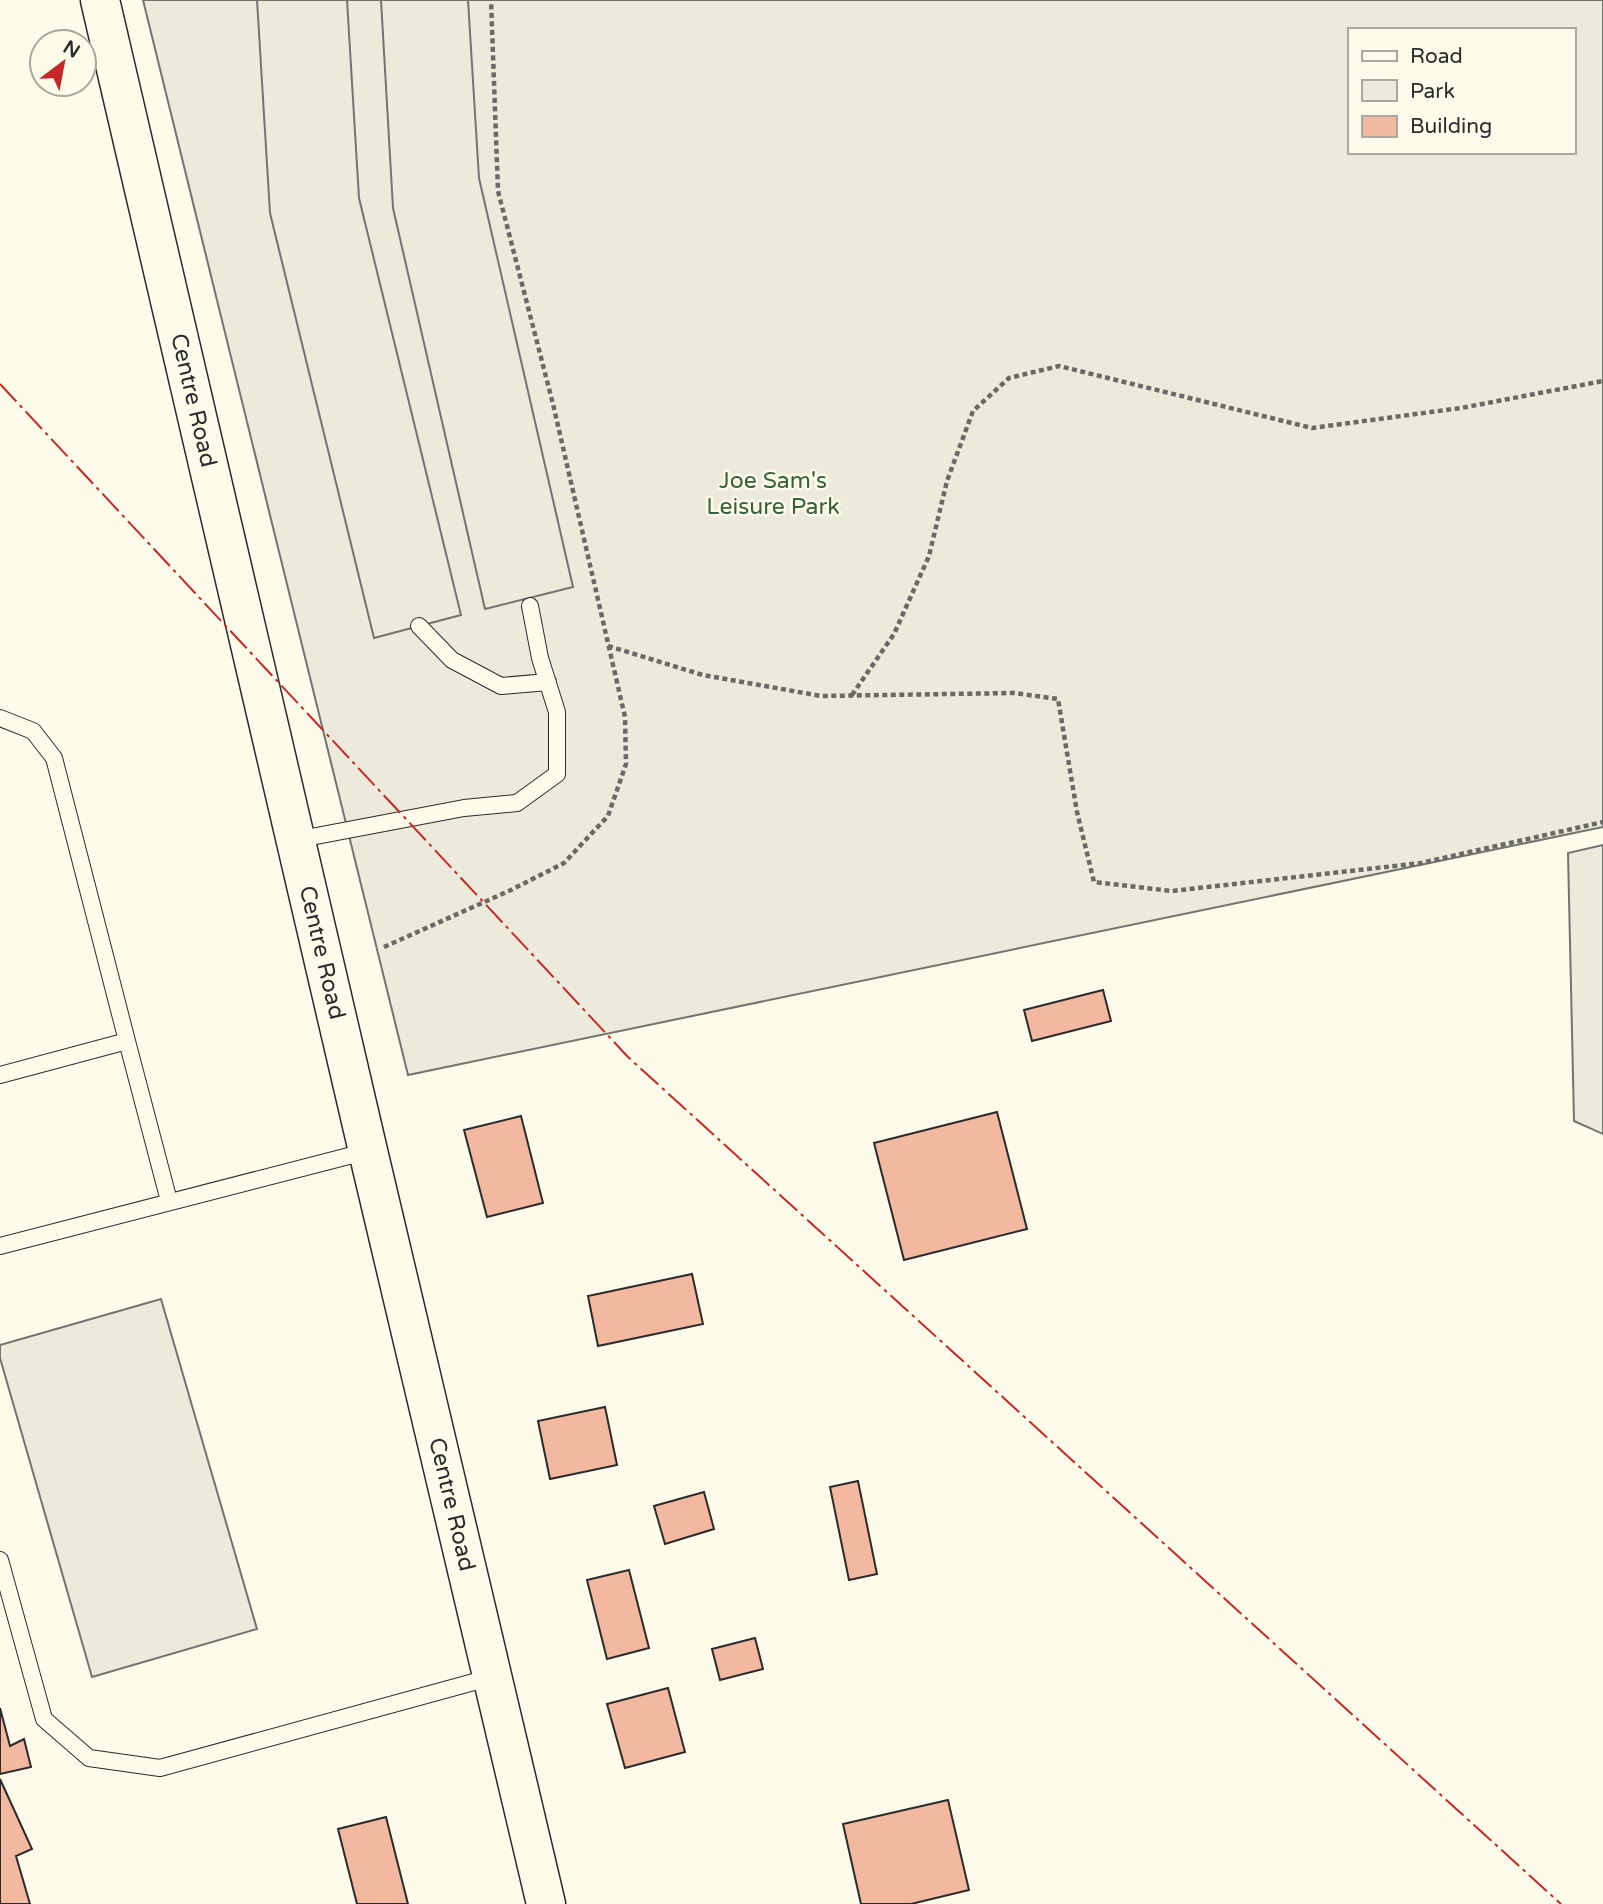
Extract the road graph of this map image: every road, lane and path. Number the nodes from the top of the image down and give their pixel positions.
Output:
1 (100, 0) edge
2 (491, 0) edge
3 (1603, 381) edge
4 (530, 606) dead end
5 (419, 626) dead end
6 (608, 646) junction
7 (548, 682) junction
8 (851, 696) junction
9 (0, 718) edge
10 (1603, 822) edge
11 (295, 840) junction
12 (384, 947) dead end
13 (127, 1041) junction
14 (0, 1075) edge
15 (368, 1151) junction
16 (169, 1201) junction
17 (0, 1246) edge
18 (0, 1559) edge
19 (492, 1677) junction
20 (546, 1904) edge

1 - 11 main road, Centre Road
2 - 6 path
3 - 8 path
4 - 7 lane
5 - 7 lane
6 - 8 path
6 - 12 path
7 - 11 lane
8 - 10 path
9 - 13 lane
11 - 15 main road, Centre Road
13 - 14 lane
13 - 16 lane
15 - 16 lane
15 - 19 main road, Centre Road
16 - 17 lane
18 - 19 lane
19 - 20 main road, Centre Road

